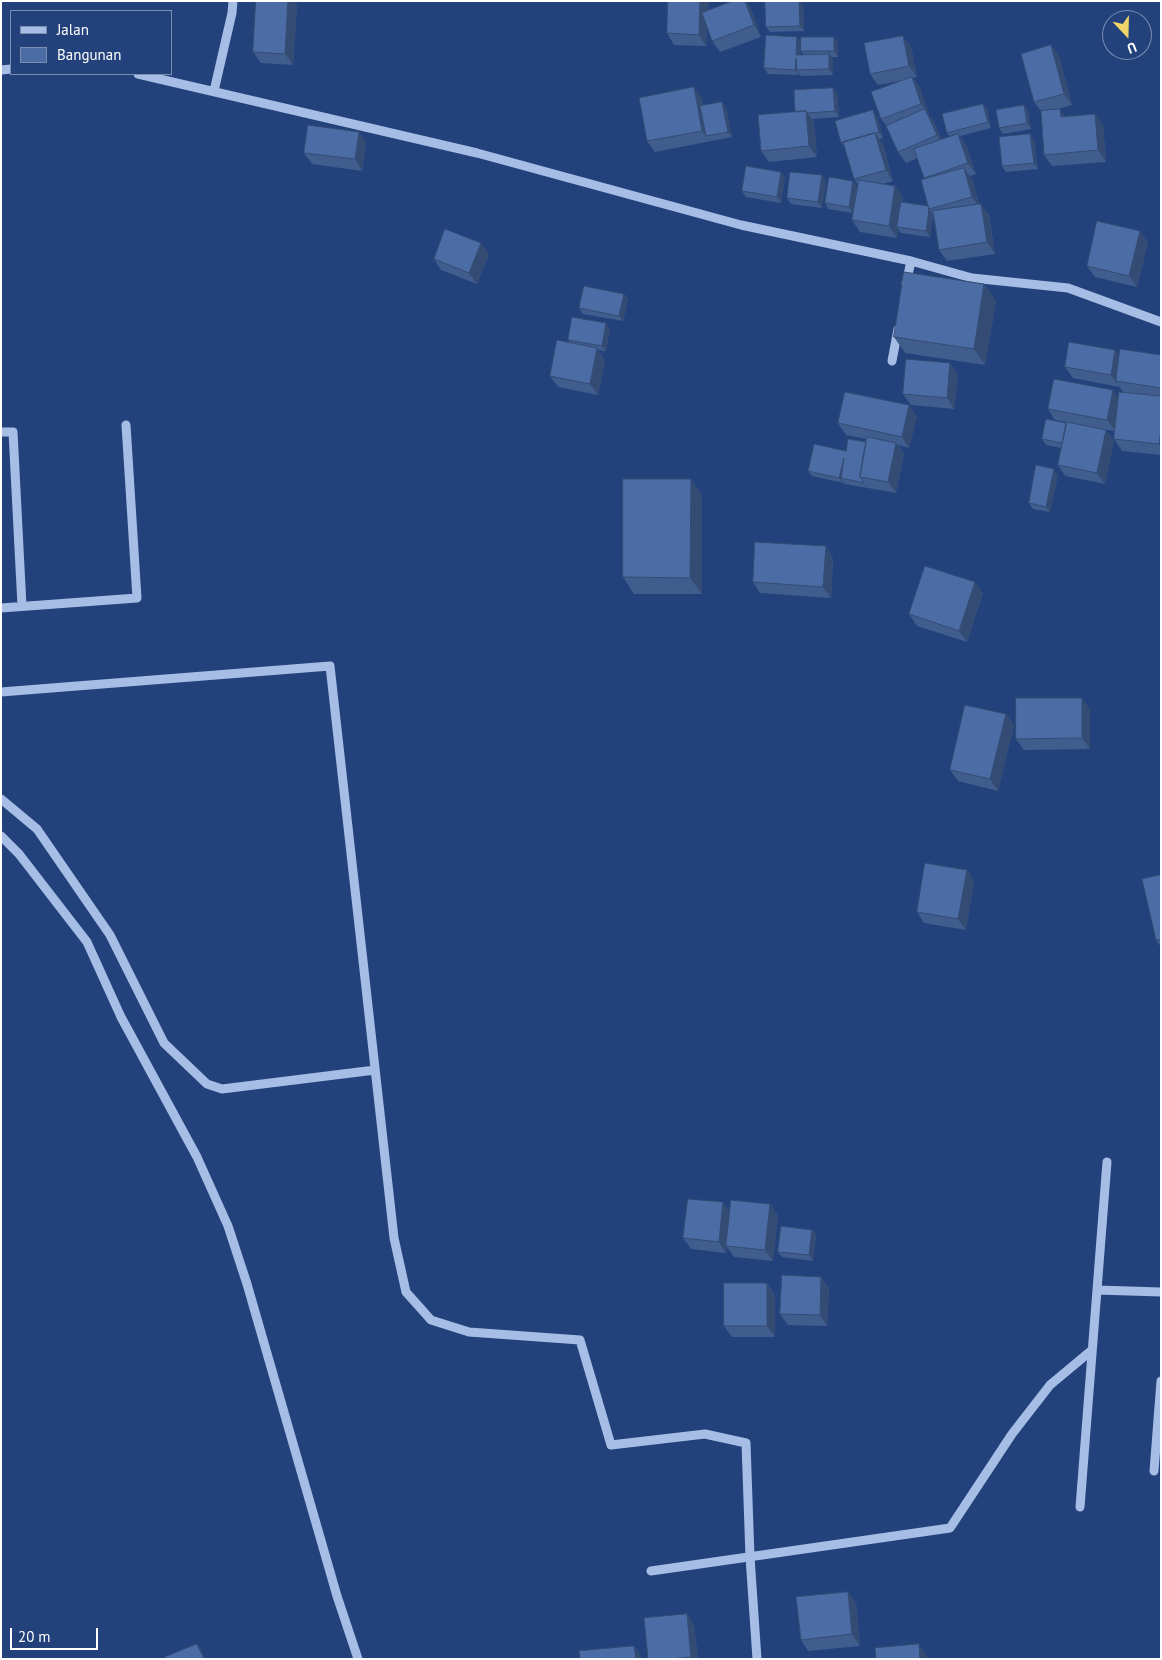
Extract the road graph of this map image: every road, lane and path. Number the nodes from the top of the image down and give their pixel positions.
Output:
1 (233, 1) edge
2 (142, 75) edge
3 (214, 91) junction
4 (911, 261) junction
5 (904, 297) edge
6 (901, 315) edge
7 (1161, 322) edge
8 (892, 361) dead end
9 (126, 425) dead end
10 (1, 432) edge
11 (22, 606) junction
12 (1, 608) edge
13 (1, 692) edge
14 (1, 799) edge
15 (1, 836) edge
16 (375, 1070) junction
17 (1107, 1162) dead end
18 (1097, 1290) junction
19 (1161, 1292) edge
20 (1092, 1350) junction
21 (1161, 1382) edge
22 (1154, 1471) dead end
23 (1080, 1507) dead end
24 (750, 1557) junction
25 (650, 1571) dead end
26 (358, 1659) edge
27 (758, 1659) edge

1 - 3 street
2 - 3 street
3 - 4 street
4 - 5 street
4 - 7 street
6 - 8 street
9 - 11 street
10 - 11 street
11 - 12 street
13 - 16 street
14 - 16 street
15 - 26 street
16 - 24 street
17 - 18 street
18 - 19 street
18 - 20 street
20 - 23 street
20 - 24 street
21 - 22 street
24 - 25 street
24 - 27 street

